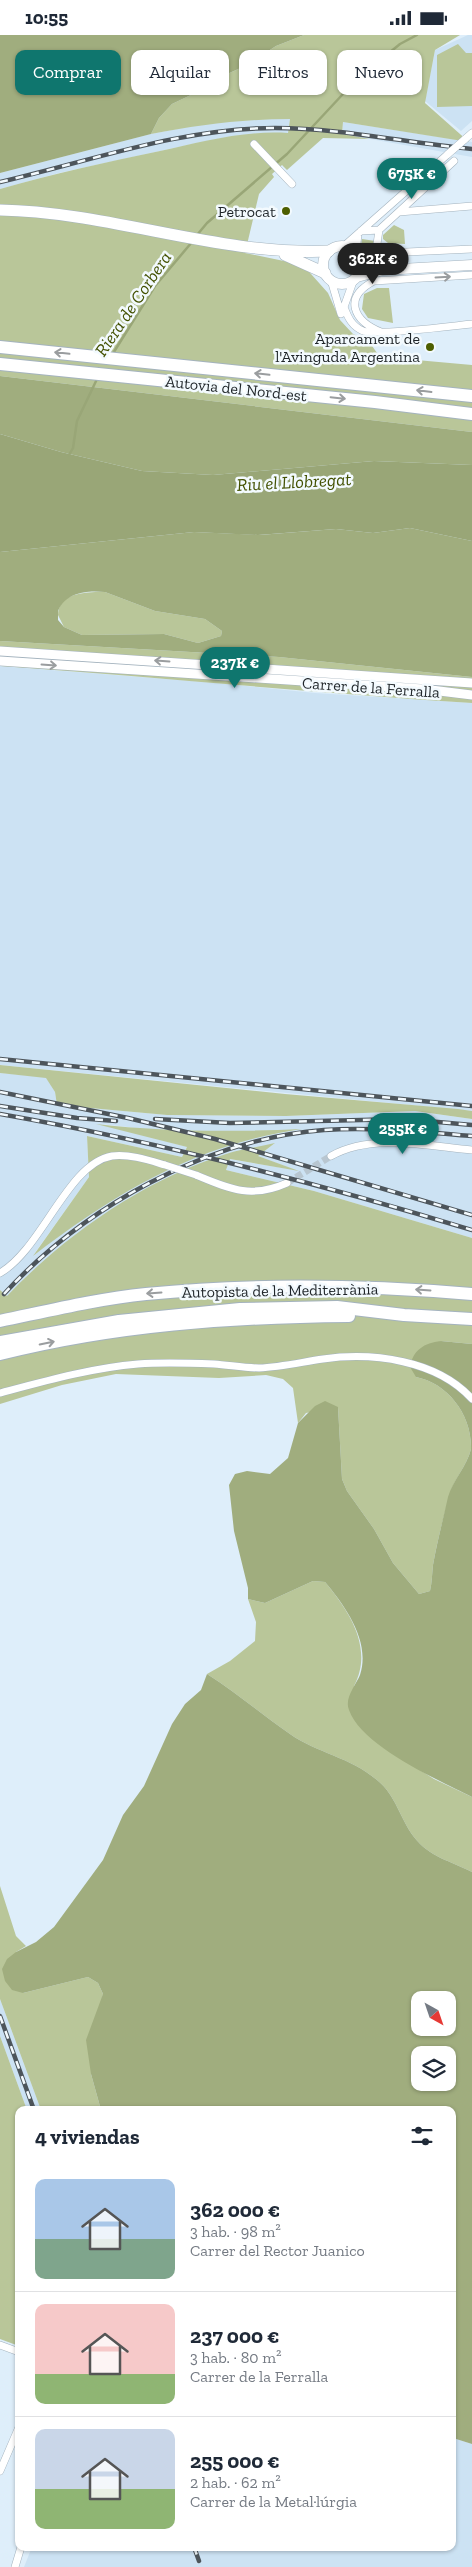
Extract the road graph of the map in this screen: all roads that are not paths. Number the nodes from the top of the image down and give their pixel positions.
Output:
1 (472, 133) edge
2 (254, 144) dead end
3 (454, 161) dead end
4 (292, 184) dead end
5 (472, 206) edge
6 (0, 210) edge
7 (398, 212) junction
8 (379, 230) junction
9 (360, 233) junction
10 (344, 246) junction
11 (472, 249) edge
12 (276, 251) junction
13 (329, 251) junction
14 (357, 255) junction
15 (472, 265) edge
16 (384, 270) junction
17 (472, 275) edge
18 (328, 277) junction
19 (355, 278) junction
20 (472, 324) edge
21 (377, 331) junction
22 (0, 347) edge
23 (0, 364) edge
24 (472, 396) edge
25 (472, 414) edge
26 (0, 651) edge
27 (0, 661) edge
28 (472, 683) edge
29 (472, 695) edge
30 (472, 1150) edge
31 (331, 1156) tunnel mouth
32 (287, 1183) tunnel mouth
33 (0, 1273) edge
34 (472, 1294) edge
35 (404, 1315) junction
36 (472, 1319) edge
37 (0, 1321) edge
38 (0, 1342) edge
39 (0, 1354) edge
40 (0, 1393) edge
41 (472, 1399) edge
42 (0, 2345) edge
43 (15, 2351) edge
44 (15, 2436) edge
45 (0, 2471) edge
46 (21, 2551) edge
47 (15, 2567) edge

1 - 9 street, bridge
2 - 4 street
3 - 7 street
5 - 7 street
6 - 12 main road
7 - 8 street
8 - 9 street
8 - 11 street
9 - 10 street
9 - 14 street
10 - 13 main road
10 - 14 main road
12 - 13 main road
12 - 18 main road
13 - 18 main road
14 - 16 main road
14 - 19 main road
15 - 16 main road
16 - 19 main road
21 -> 17 street
18 - 19 main road
18 - 21 street
19 - 21 street
20 - 21 street
24 -> 22 highway, Autovia del Nord-est
23 -> 25 highway, Autovia del Nord-est
28 -> 26 street, Carrer de la Ferralla
27 -> 29 street, Carrer de la Ferralla
30 - 31 street
32 - 33 street, bridge
34 -> 37 highway, Autopista de la Mediterrània
35 - 36 highway
35 - 38 highway
39 -> 35 highway, Autopista de la Mediterrània
40 - 41 street
42 - 43 street
44 - 45 street
46 - 47 street

